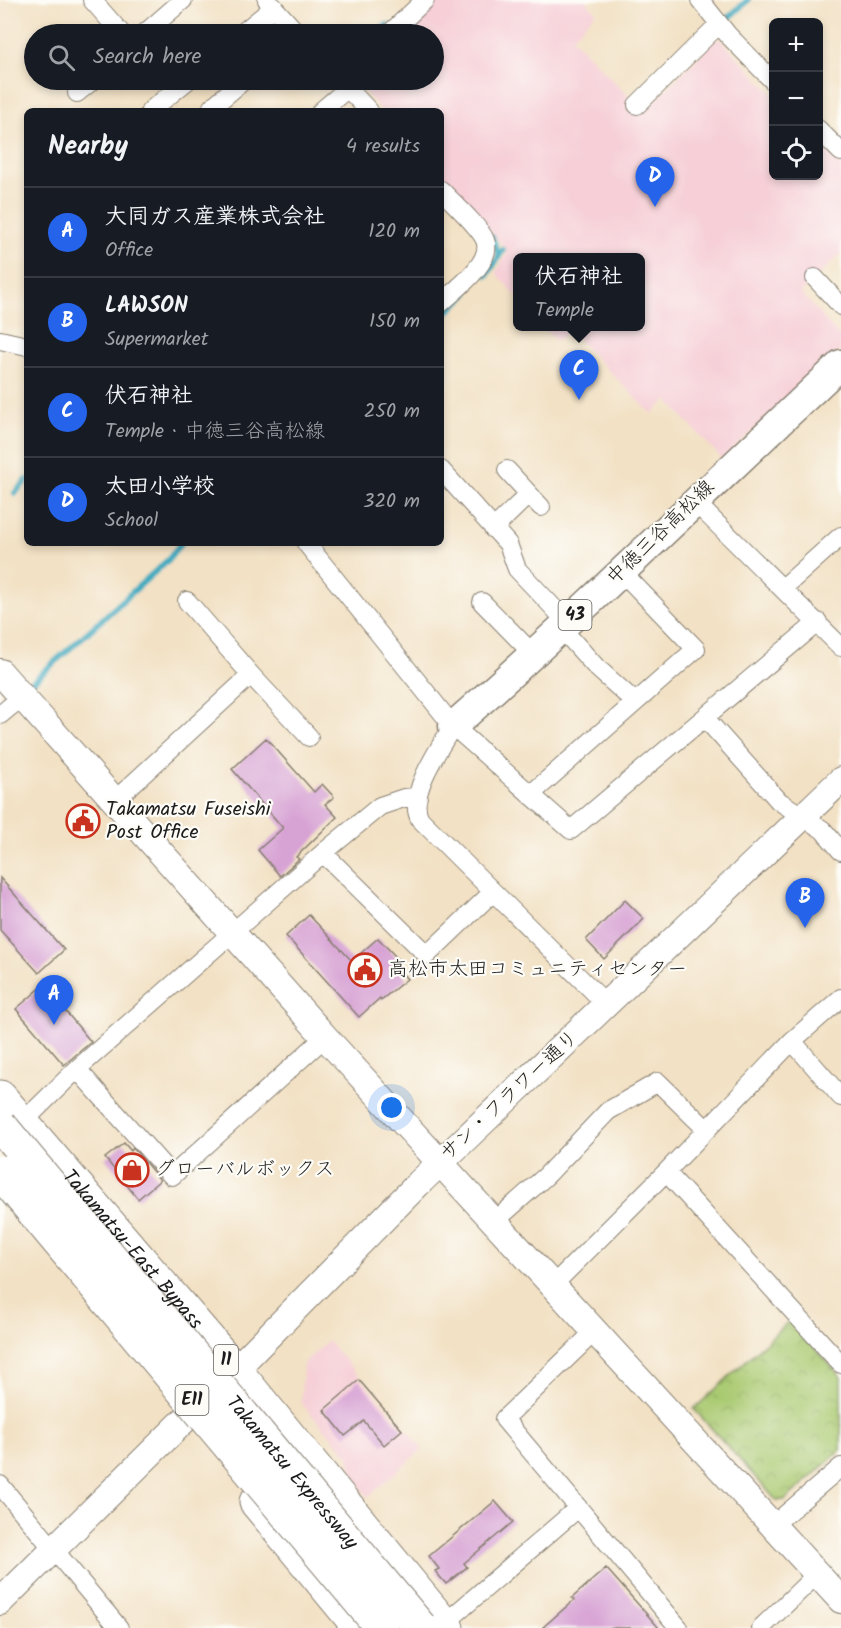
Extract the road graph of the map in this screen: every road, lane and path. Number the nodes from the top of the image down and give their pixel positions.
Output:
1 (92, 0) edge
2 (183, 0) edge
3 (425, 0) edge
4 (700, 0) edge
5 (271, 4) edge
6 (113, 24) edge
7 (155, 24) edge
8 (251, 24) edge
9 (288, 24) edge
10 (400, 24) edge
11 (719, 24) junction
12 (769, 77) edge
13 (81, 90) edge
14 (176, 90) edge
15 (232, 90) edge
16 (336, 90) edge
17 (349, 90) edge
18 (77, 93) dead end
19 (637, 105) dead end
20 (154, 108) edge
21 (213, 108) edge
22 (323, 108) edge
23 (366, 108) edge
24 (823, 133) edge
25 (841, 153) edge
26 (444, 193) edge
27 (815, 278) dead end
28 (444, 300) edge
29 (841, 306) edge
30 (0, 340) edge
31 (24, 345) edge
32 (841, 364) edge
33 (507, 470) dead end
34 (444, 473) edge
35 (694, 501) junction
36 (493, 528) junction
37 (841, 536) edge
38 (308, 546) edge
39 (621, 571) junction
40 (783, 588) junction
41 (187, 601) dead end
42 (482, 602) dead end
43 (818, 622) junction
44 (565, 626) junction
45 (841, 646) edge
46 (534, 655) junction
47 (0, 672) edge
48 (251, 675) junction
49 (23, 696) junction
50 (635, 702) junction
51 (0, 715) edge
52 (705, 718) junction
53 (453, 726) junction
54 (309, 737) dead end
55 (841, 780) edge
56 (530, 795) junction
57 (418, 797) junction
58 (114, 801) junction
59 (802, 816) junction
60 (841, 851) edge
61 (322, 853) junction
62 (493, 892) junction
63 (232, 933) junction
64 (841, 998) edge
65 (607, 1005) junction
66 (325, 1036) junction
67 (792, 1041) junction
68 (77, 1069) junction
69 (0, 1097) edge
70 (841, 1097) edge
71 (11, 1124) edge
72 (706, 1129) junction
73 (440, 1162) junction
74 (0, 1172) edge
75 (666, 1172) junction
76 (0, 1198) edge
77 (494, 1221) junction
78 (553, 1285) junction
79 (595, 1331) junction
80 (841, 1364) edge
81 (235, 1370) junction
82 (185, 1418) junction
83 (841, 1467) edge
84 (0, 1485) edge
85 (578, 1508) junction
86 (773, 1525) junction
87 (53, 1548) junction
88 (817, 1574) junction
89 (841, 1600) edge
90 (0, 1602) edge
91 (437, 1627) edge
92 (119, 1628) edge
93 (360, 1628) edge
94 (382, 1628) edge
95 (679, 1628) edge
96 (761, 1628) edge

1 - 6 street
2 - 7 street
3 - 10 street
4 - 11 street
5 - 8 street
5 - 9 street
11 - 12 street
11 - 19 street
13 - 18 street
14 - 20 street
15 - 21 street
16 - 22 street
17 - 23 street
24 - 25 street
26 - 28 street
27 - 29 street
30 - 31 street
32 - 35 main road, 中徳三谷高松線 / 43
33 - 36 street
34 - 36 street
35 - 39 main road, 中徳三谷高松線 / 43
35 - 40 street
36 - 44 street
37 - 40 street
38 - 53 street
39 - 44 main road, 中徳三谷高松線 / 43
39 - 50 street
40 - 43 street
41 - 48 street
42 - 46 street
43 - 45 street
43 - 52 street
44 - 46 main road, 中徳三谷高松線 / 43
44 - 50 street
46 - 53 main road, 中徳三谷高松線 / 43
47 - 49 street
48 - 54 street
48 - 58 street
49 - 51 street
49 - 58 street
50 - 56 street
52 - 56 street
52 - 59 street
53 - 56 street
53 - 57 street
55 - 59 street, サン・フラワー通り
57 - 61 street
57 - 62 street
58 - 63 street
59 - 60 street
59 - 65 street, サン・フラワー通り
61 - 62 street
61 - 63 street
62 - 65 street
63 - 66 street
63 - 68 street
64 - 67 street
65 - 73 street, サン・フラワー通り
66 - 68 street
66 - 73 street
67 - 70 street
67 - 72 street
68 - 71 street
69 - 71 highway, Takamatsu-East Bypass / 11
71 - 81 highway, Takamatsu-East Bypass / 11
71 - 91 highway, Takamatsu Expressway / E11, bridge
72 - 75 street
72 - 77 street
73 - 77 street
73 - 81 street, サン・フラワー通り
74 - 94 highway, Takamatsu Expressway / E11, bridge
75 - 78 street
75 - 80 street
76 - 82 highway
77 - 78 street
78 - 79 street
79 - 85 street
79 - 86 street
81 - 82 street, サン・フラワー通り
81 - 91 highway, Takamatsu-East Bypass / 11
82 - 87 street, サン・フラワー通り
82 - 93 highway
83 - 86 street
84 - 87 street
85 - 91 street
85 - 95 street
86 - 88 street
87 - 90 street, サン・フラワー通り
87 - 92 street
88 - 89 street
88 - 96 street

